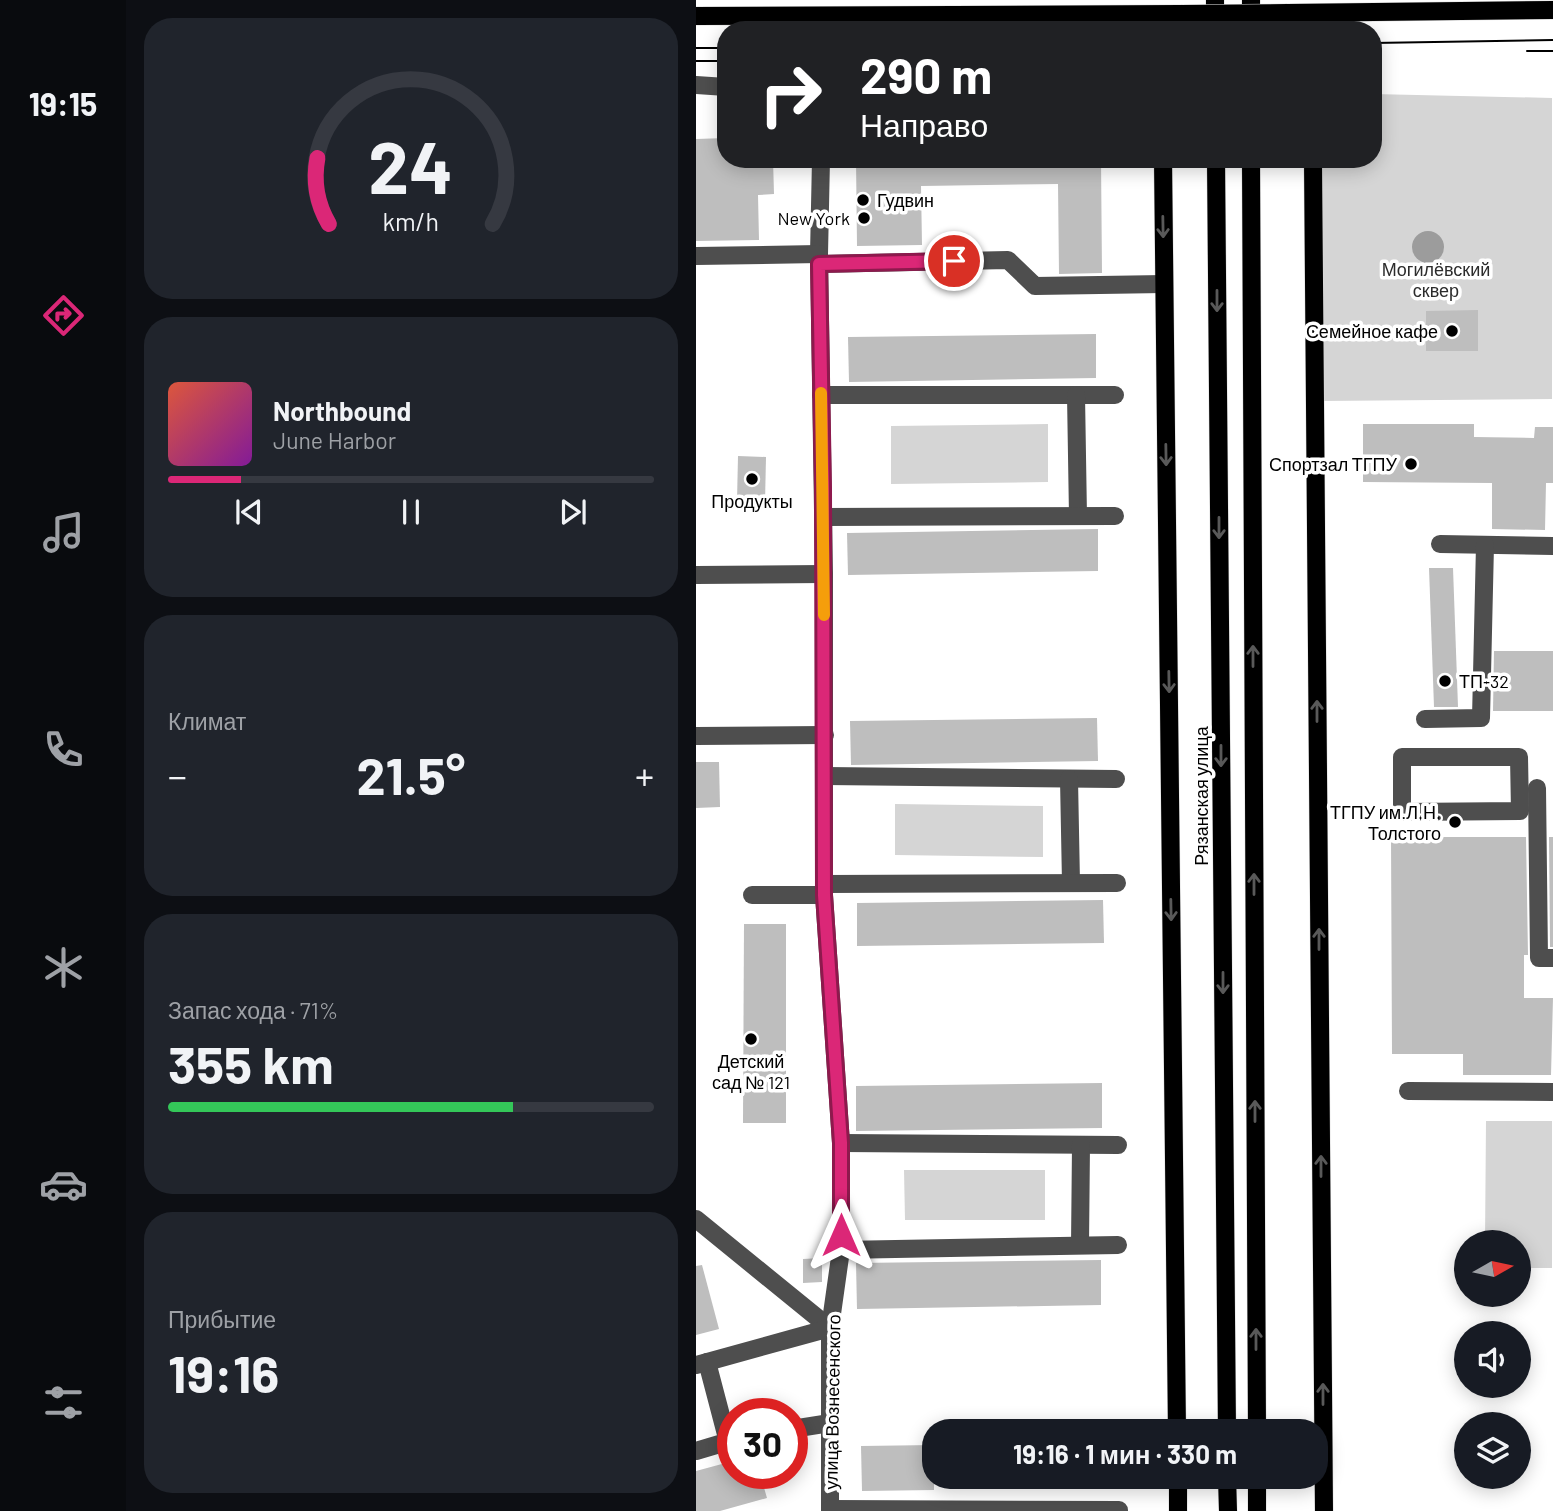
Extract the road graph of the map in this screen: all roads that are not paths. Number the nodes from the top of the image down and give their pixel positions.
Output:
1 (1215, 0) edge
2 (1251, 0) edge
3 (1552, 10) edge
4 (696, 16) edge
5 (787, 21) edge
6 (1164, 21) edge
7 (1215, 21) edge
8 (1251, 21) edge
9 (1313, 21) edge
10 (696, 85) edge
11 (717, 86) edge
12 (821, 168) edge
13 (1163, 168) edge
14 (1216, 168) edge
15 (1251, 168) edge
16 (1313, 168) edge
17 (696, 256) edge
18 (819, 259) junction
19 (1164, 284) junction
20 (821, 395) junction
21 (1076, 395) junction
22 (1115, 395) dead end
23 (1078, 516) junction
24 (1115, 516) dead end
25 (824, 517) junction
26 (1440, 544) dead end
27 (1485, 545) junction
28 (1552, 546) edge
29 (824, 574) junction
30 (696, 575) edge
31 (1425, 719) dead end
32 (825, 735) junction
33 (696, 736) edge
34 (825, 776) junction
35 (1069, 779) junction
36 (1116, 779) dead end
37 (1536, 788) edge
38 (1071, 883) junction
39 (1117, 883) dead end
40 (824, 890) junction
41 (752, 895) dead end
42 (1552, 958) edge
43 (1408, 1091) dead end
44 (1552, 1092) edge
45 (841, 1143) junction
46 (1081, 1145) junction
47 (1118, 1145) dead end
48 (696, 1219) edge
49 (1080, 1245) junction
50 (1118, 1245) dead end
51 (841, 1250) junction
52 (831, 1328) junction
53 (701, 1364) edge
54 (717, 1406) edge
55 (1177, 1419) edge
56 (1227, 1419) edge
57 (1257, 1419) edge
58 (830, 1423) junction
59 (808, 1426) edge
60 (717, 1445) edge
61 (696, 1451) edge
62 (1178, 1489) edge
63 (1227, 1489) edge
64 (1257, 1489) edge
65 (830, 1510) edge
66 (1083, 1510) edge
67 (1119, 1510) edge
68 (1178, 1511) edge
69 (1228, 1511) edge
70 (1257, 1511) edge
71 (1324, 1511) edge

1 - 7 main road
2 - 8 main road
3 - 9 main road
4 - 5 main road
6 - 9 main road, bridge
10 - 11 street
12 - 18 street, улица Вознесенского
13 -> 19 main road
14 -> 56 main road, Рязанская улица
57 -> 15 main road
71 -> 16 main road
17 - 18 street
18 - 19 street
18 - 20 street, улица Вознесенского
19 -> 55 main road
20 - 21 street
20 - 25 street, улица Вознесенского
21 - 22 street
21 - 23 street
23 - 24 street
23 - 25 street
25 - 29 street, улица Вознесенского
26 - 27 street
27 - 28 street
27 - 31 street
29 - 30 street
29 - 32 street, улица Вознесенского
32 - 33 street
32 - 34 street, улица Вознесенского
34 - 35 street
34 - 40 street, улица Вознесенского
35 - 36 street
35 - 38 street
37 - 37 street
37 - 42 street
38 - 39 street
38 - 40 street
40 - 41 street
40 - 45 street, улица Вознесенского
43 - 44 street
45 - 46 street
45 - 51 street, улица Вознесенского
46 - 47 street
46 - 49 street
48 - 52 street
49 - 50 street
49 - 51 street
51 - 52 street, улица Вознесенского
52 - 53 street
52 - 58 street, улица Вознесенского
53 - 54 street
58 - 59 street
58 - 65 street, улица Вознесенского
60 - 61 street
62 - 68 main road
63 - 69 main road
64 - 70 main road
65 - 66 street
66 - 67 street

